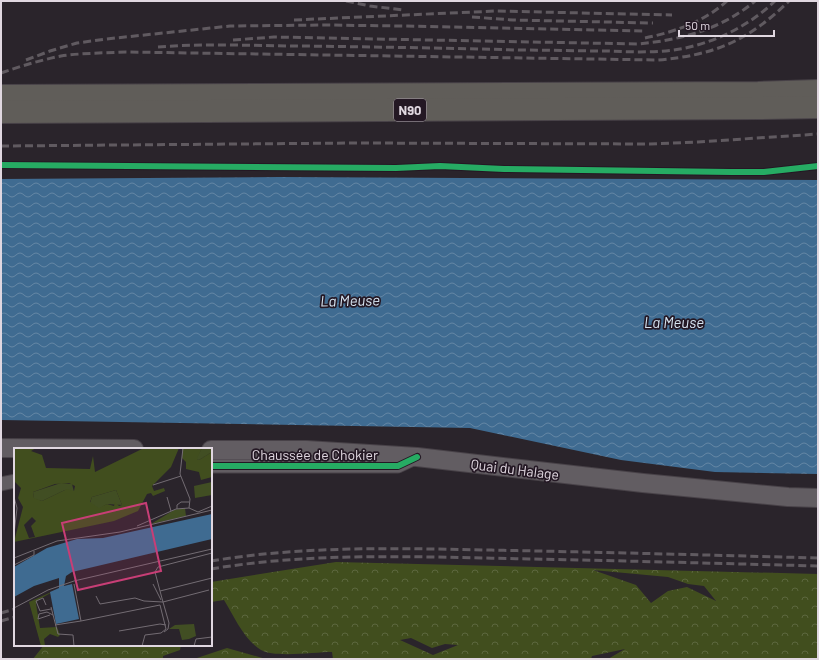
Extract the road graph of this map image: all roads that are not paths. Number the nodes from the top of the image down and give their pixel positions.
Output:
1 (818, 91) edge
2 (4, 101) edge
3 (818, 107) edge
4 (1, 448) edge
5 (14, 448) edge
6 (212, 450) edge
7 (417, 457) junction
8 (212, 466) edge
9 (14, 481) edge
10 (1, 484) edge
11 (818, 498) edge

1 - 2 highway, N90
2 - 3 highway, N90
4 - 5 main road
6 - 7 main road, Quai du Halage
7 - 8 street, Chaussée de Chokier
7 - 11 main road, Quai du Halage
9 - 10 street

